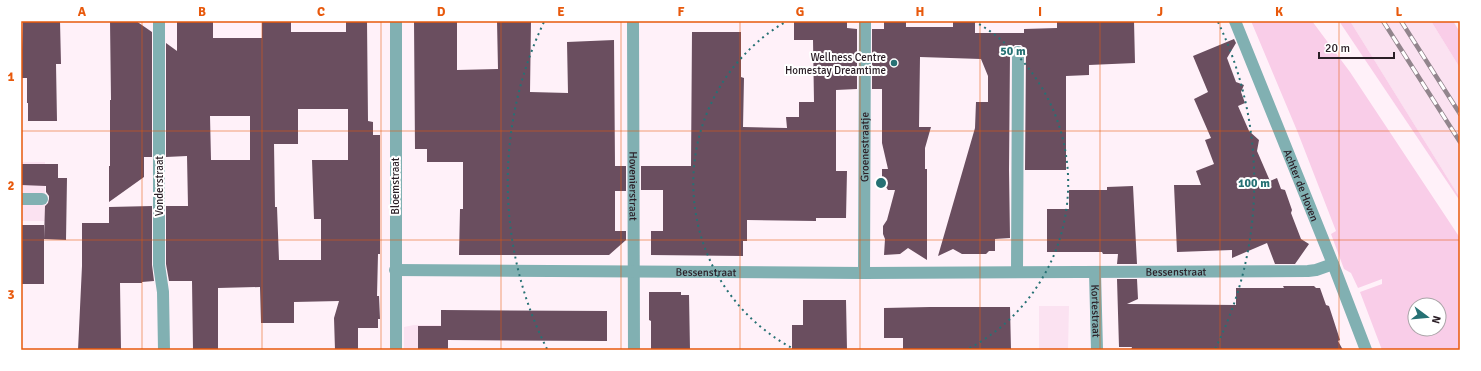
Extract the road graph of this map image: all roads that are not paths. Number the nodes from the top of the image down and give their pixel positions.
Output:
1 (159, 21) edge
2 (396, 21) edge
3 (633, 21) edge
4 (865, 21) edge
5 (1235, 21) edge
6 (1018, 52) dead end
7 (21, 199) edge
8 (42, 199) dead end
9 (1333, 264) junction
10 (395, 270) junction
11 (633, 270) junction
12 (1017, 272) junction
13 (1095, 272) junction
14 (864, 273) junction
15 (164, 350) edge
16 (396, 350) edge
17 (634, 350) edge
18 (1097, 350) edge
19 (1366, 350) edge

1 - 15 street, Vonderstraat
2 - 10 street, Bloemstraat
3 - 11 street, Hovenierstraat
4 - 14 street, Groenestraatje
5 - 9 street, Achter de Hoven
6 - 12 street
7 - 8 street
9 - 13 street, Bessenstraat
9 - 19 street, Achter de Hoven
10 - 11 street, Bessenstraat
10 - 16 street, Bloemstraat
11 - 14 street, Bessenstraat
11 - 17 street, Hovenierstraat
12 - 13 street, Bessenstraat
12 - 14 street, Bessenstraat
13 - 18 street, Kortestraat

